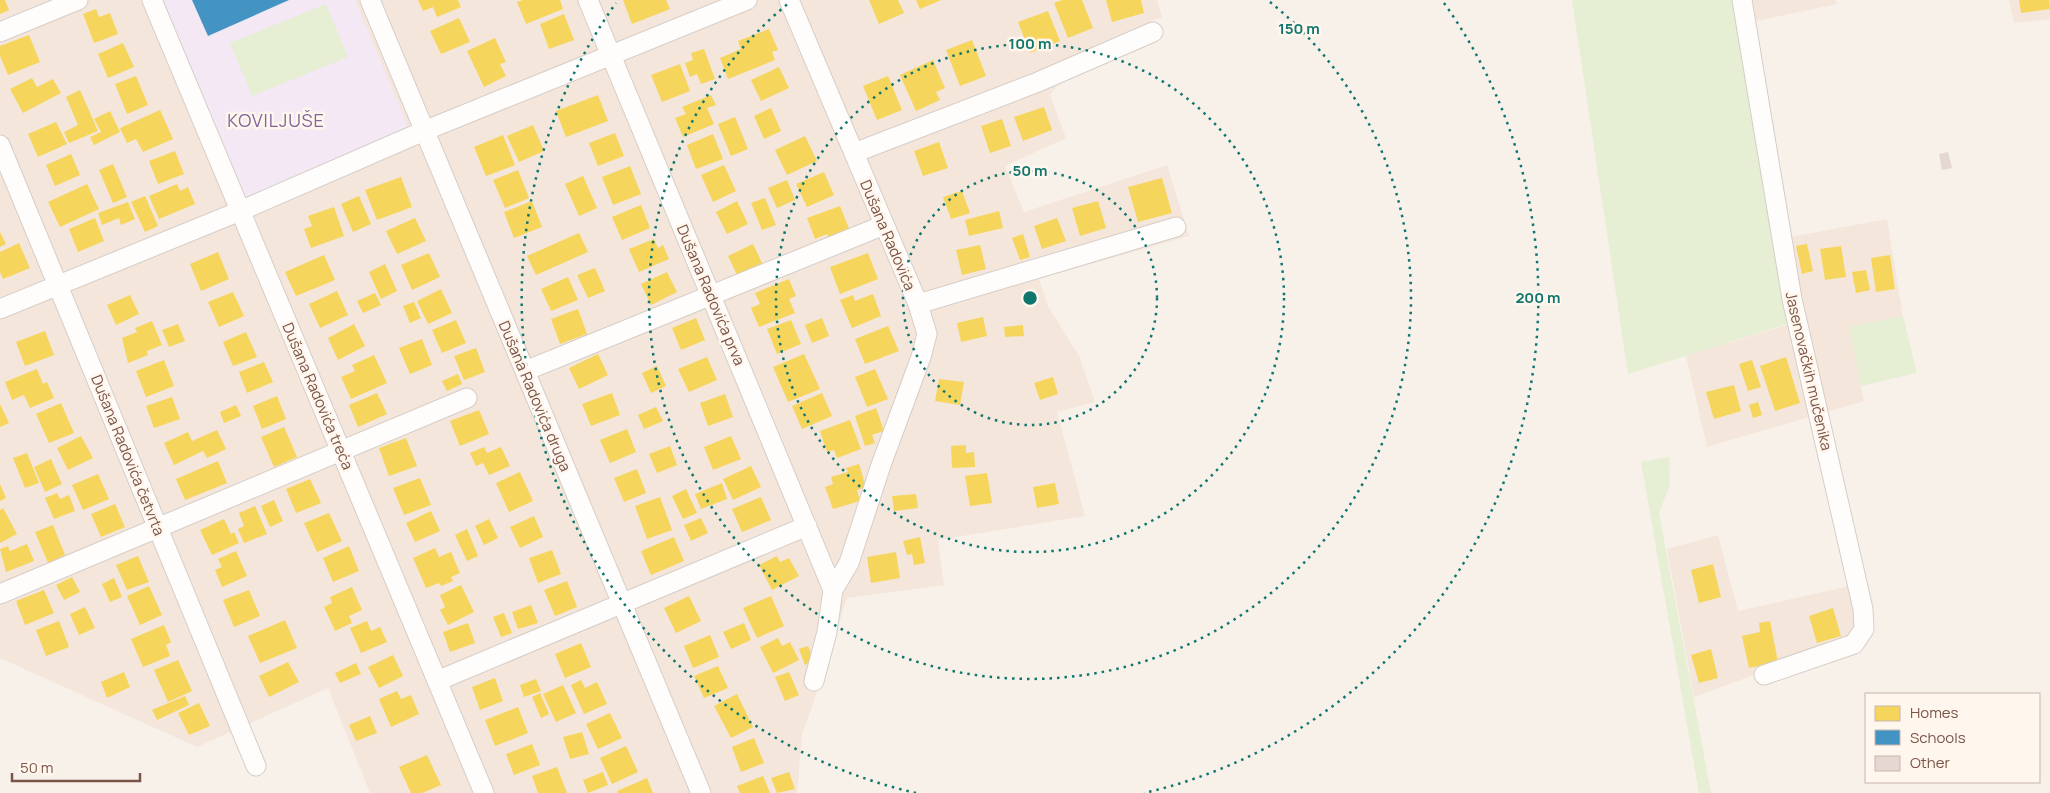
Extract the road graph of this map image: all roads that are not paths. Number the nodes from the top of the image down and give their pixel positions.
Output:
1 (78, 0) edge
2 (152, 0) edge
3 (370, 0) edge
4 (588, 0) edge
5 (747, 0) edge
6 (789, 0) edge
7 (1742, 0) edge
8 (0, 32) edge
9 (1153, 32) dead end
10 (610, 54) junction
11 (424, 131) junction
12 (0, 145) edge
13 (854, 153) junction
14 (240, 211) junction
15 (884, 225) junction
16 (1176, 226) dead end
17 (58, 284) junction
18 (710, 294) junction
19 (918, 304) junction
20 (0, 309) edge
21 (525, 371) junction
22 (467, 398) dead end
23 (341, 452) junction
24 (807, 526) junction
25 (158, 528) junction
26 (833, 590) junction
27 (0, 594) edge
28 (622, 604) junction
29 (1764, 675) dead end
30 (437, 681) junction
31 (814, 681) dead end
32 (256, 766) dead end
33 (484, 793) edge
34 (701, 793) edge

1 - 8 street
2 - 14 street, Dušana Radovića treća
3 - 11 street, Dušana Radovića druga
4 - 10 street, Dušana Radovića prva
5 - 10 street
6 - 13 street, Dušana Radovića
7 - 29 street, Jasenovačkih mučenika
9 - 13 street
10 - 11 street
10 - 18 street, Dušana Radovića prva
11 - 14 street
11 - 21 street, Dušana Radovića druga
12 - 17 street, Dušana Radovića četvrta
13 - 15 street, Dušana Radovića
14 - 17 street
14 - 23 street, Dušana Radovića treća
15 - 18 street
15 - 19 street, Dušana Radovića
16 - 19 street, Dušana Radovića
17 - 20 street
17 - 25 street, Dušana Radovića četvrta
18 - 21 street
18 - 24 street, Dušana Radovića prva
19 - 26 street
21 - 28 street, Dušana Radovića druga
22 - 23 street
23 - 25 street
23 - 30 street, Dušana Radovića treća
24 - 26 street, Dušana Radovića prva
24 - 28 street
25 - 27 street
25 - 32 street, Dušana Radovića četvrta
26 - 31 street
28 - 30 street
28 - 34 street, Dušana Radovića druga
30 - 33 street, Dušana Radovića treća

